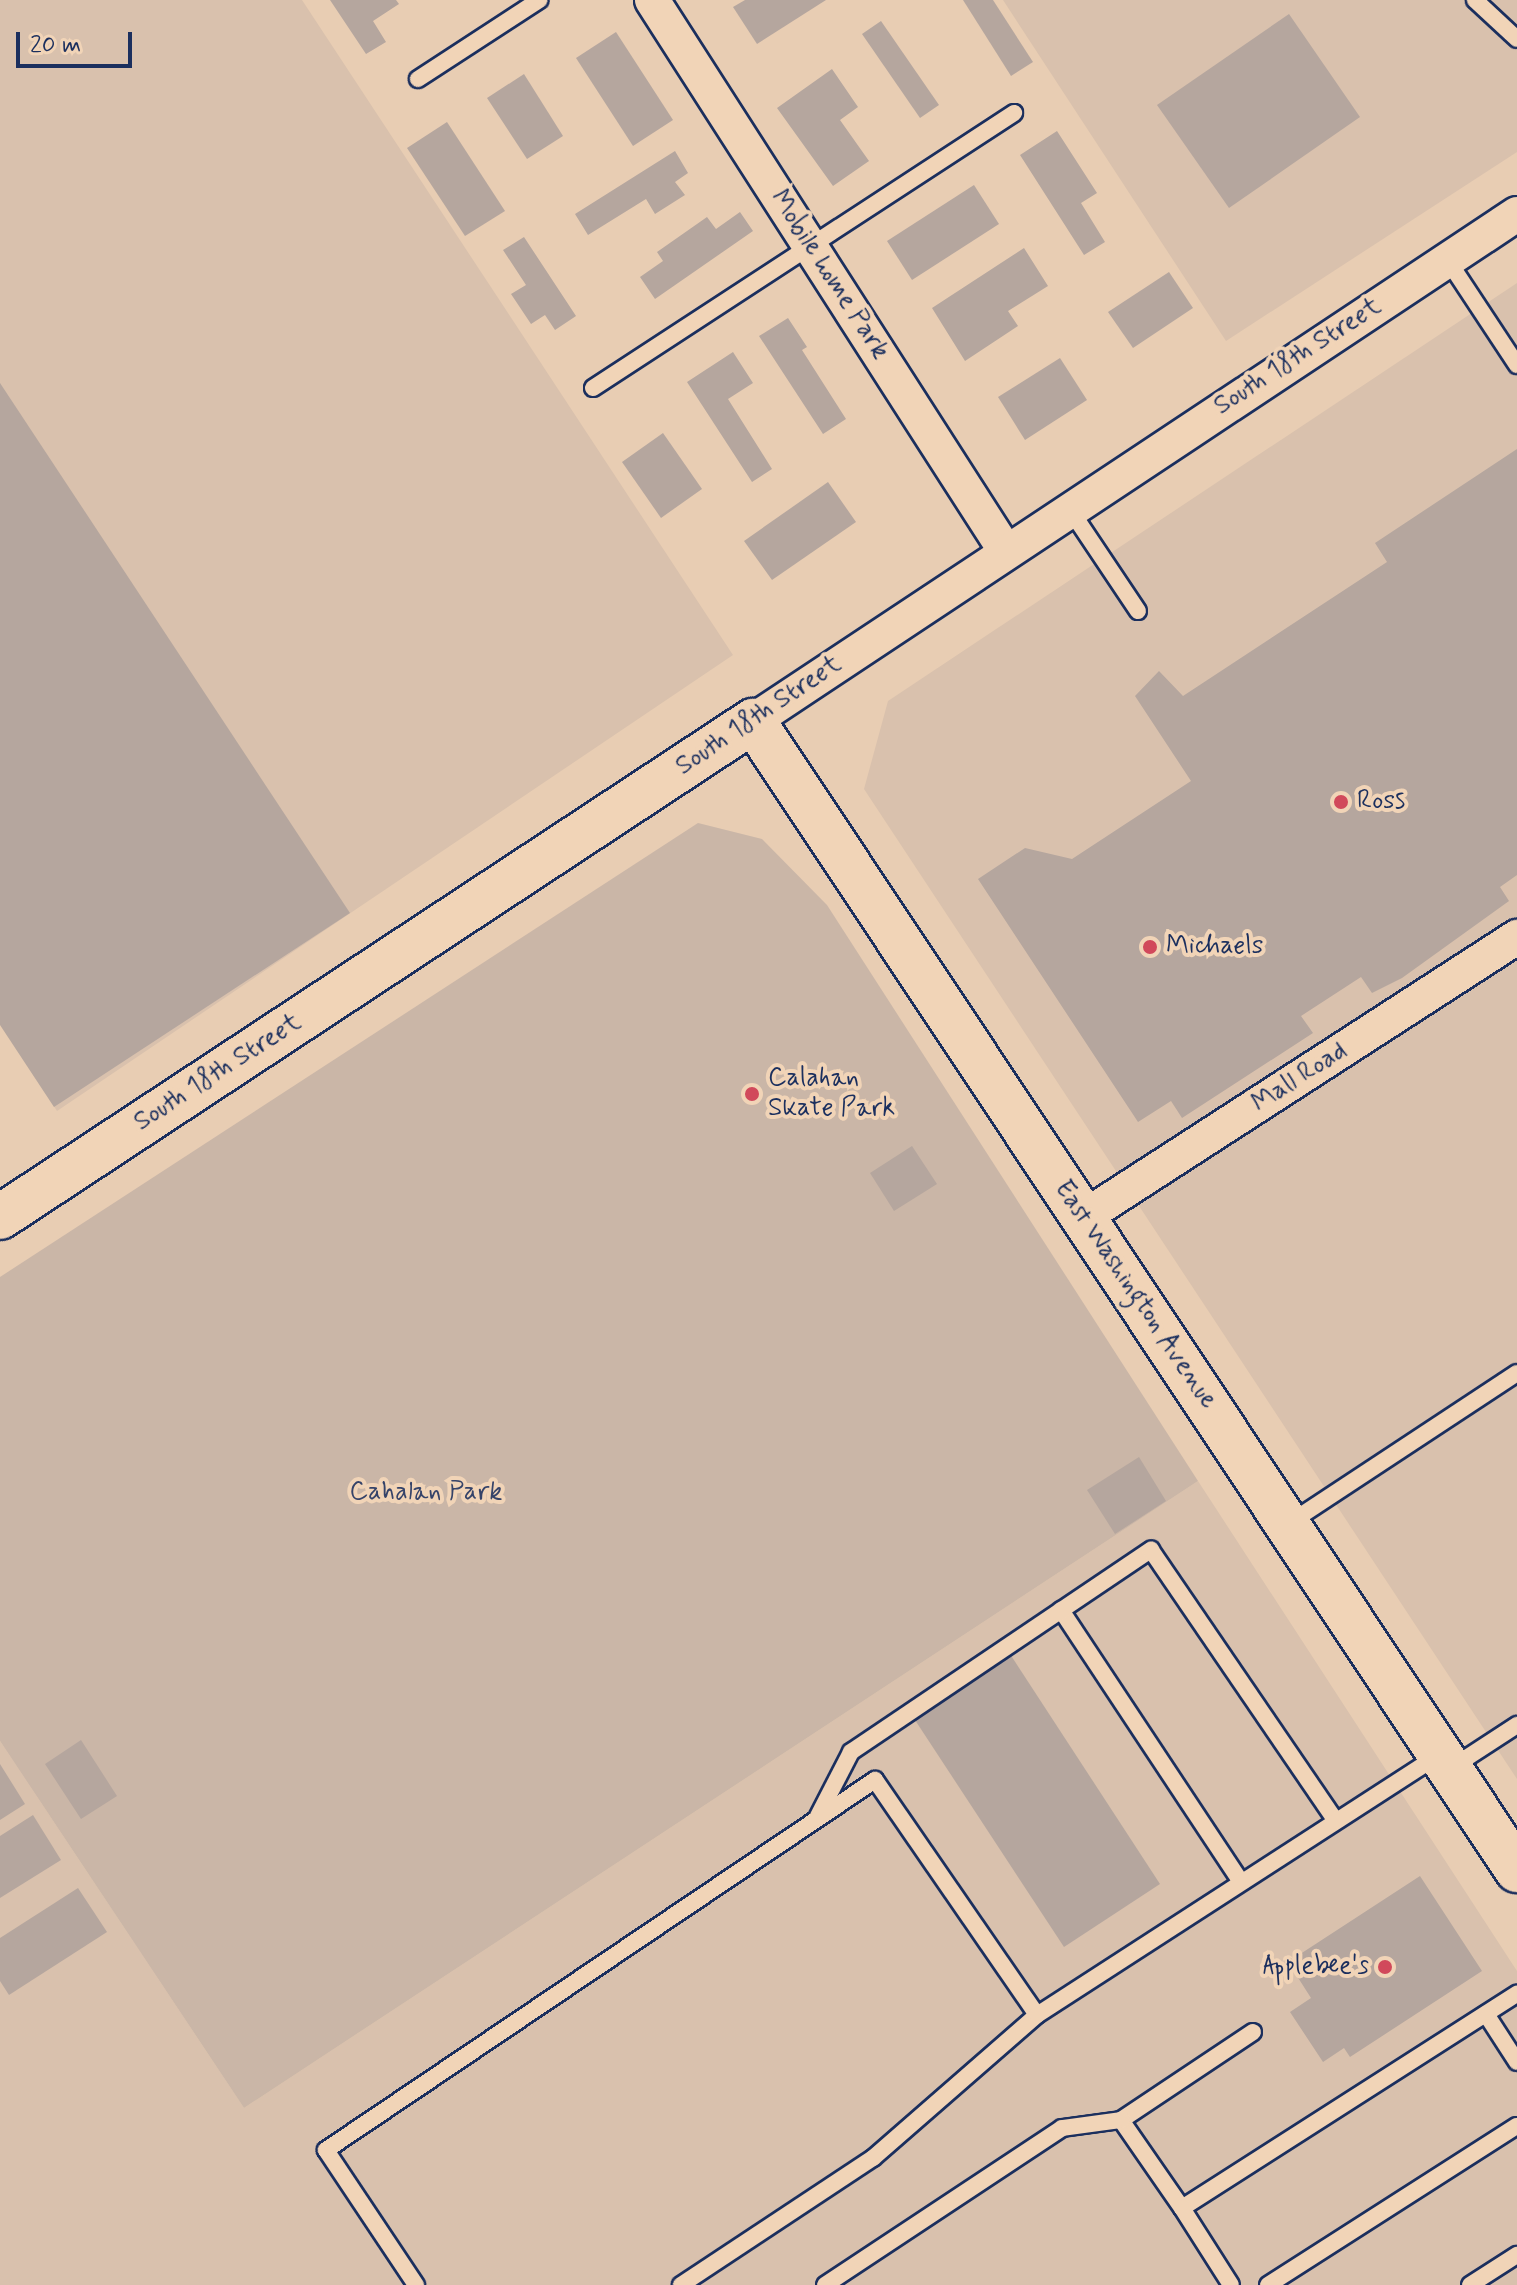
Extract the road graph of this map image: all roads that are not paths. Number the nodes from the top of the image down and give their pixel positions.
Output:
1 (539, 0) edge
2 (652, 0) edge
3 (1475, 0) edge
4 (1517, 39) edge
5 (418, 79) dead end
6 (1014, 113) dead end
7 (1517, 214) edge
8 (810, 246) junction
9 (1447, 259) junction
10 (1517, 365) edge
11 (593, 388) dead end
12 (1069, 508) junction
13 (1005, 550) junction
14 (1138, 611) dead end
15 (753, 721) junction
16 (1517, 937) edge
17 (0, 1217) edge
18 (1084, 1217) junction
19 (1517, 1373) edge
20 (1287, 1524) junction
21 (1061, 1610) junction
22 (1517, 1725) edge
23 (1445, 1761) junction
24 (816, 1819) junction
25 (1336, 1821) junction
26 (1517, 1870) edge
27 (1241, 1882) junction
28 (1517, 1994) edge
29 (1486, 2014) junction
30 (1037, 2015) junction
31 (1253, 2032) dead end
32 (1517, 2062) edge
33 (1121, 2120) junction
34 (1517, 2126) edge
35 (1182, 2208) junction
36 (1517, 2255) edge
37 (416, 2285) edge
38 (681, 2285) edge
39 (825, 2285) edge
40 (1231, 2285) edge
41 (1268, 2285) edge
42 (1470, 2285) edge

1 - 5 lane
2 - 8 street, Mobile home Park
3 - 4 lane
6 - 8 lane
7 - 9 street, South 18th Street
8 - 11 lane
8 - 13 street, Mobile home Park
9 - 10 lane
9 - 12 street, South 18th Street
12 - 13 street, South 18th Street
12 - 14 lane
13 - 15 street, South 18th Street
15 - 17 street, South 18th Street
15 - 18 street, East Washington Avenue
16 - 18 street, Mall Road
18 - 20 street, East Washington Avenue
19 - 20 lane
20 - 23 street, East Washington Avenue
21 - 24 lane
21 - 25 lane
21 - 27 lane
22 - 23 lane
23 - 25 lane
23 - 26 street, East Washington Avenue
24 - 30 lane
24 - 37 lane
25 - 27 lane
27 - 30 lane
28 - 29 lane
29 - 32 lane
29 - 35 lane
30 - 38 lane
31 - 33 lane
33 - 35 lane
33 - 39 lane
34 - 41 lane
35 - 40 lane
36 - 42 lane

